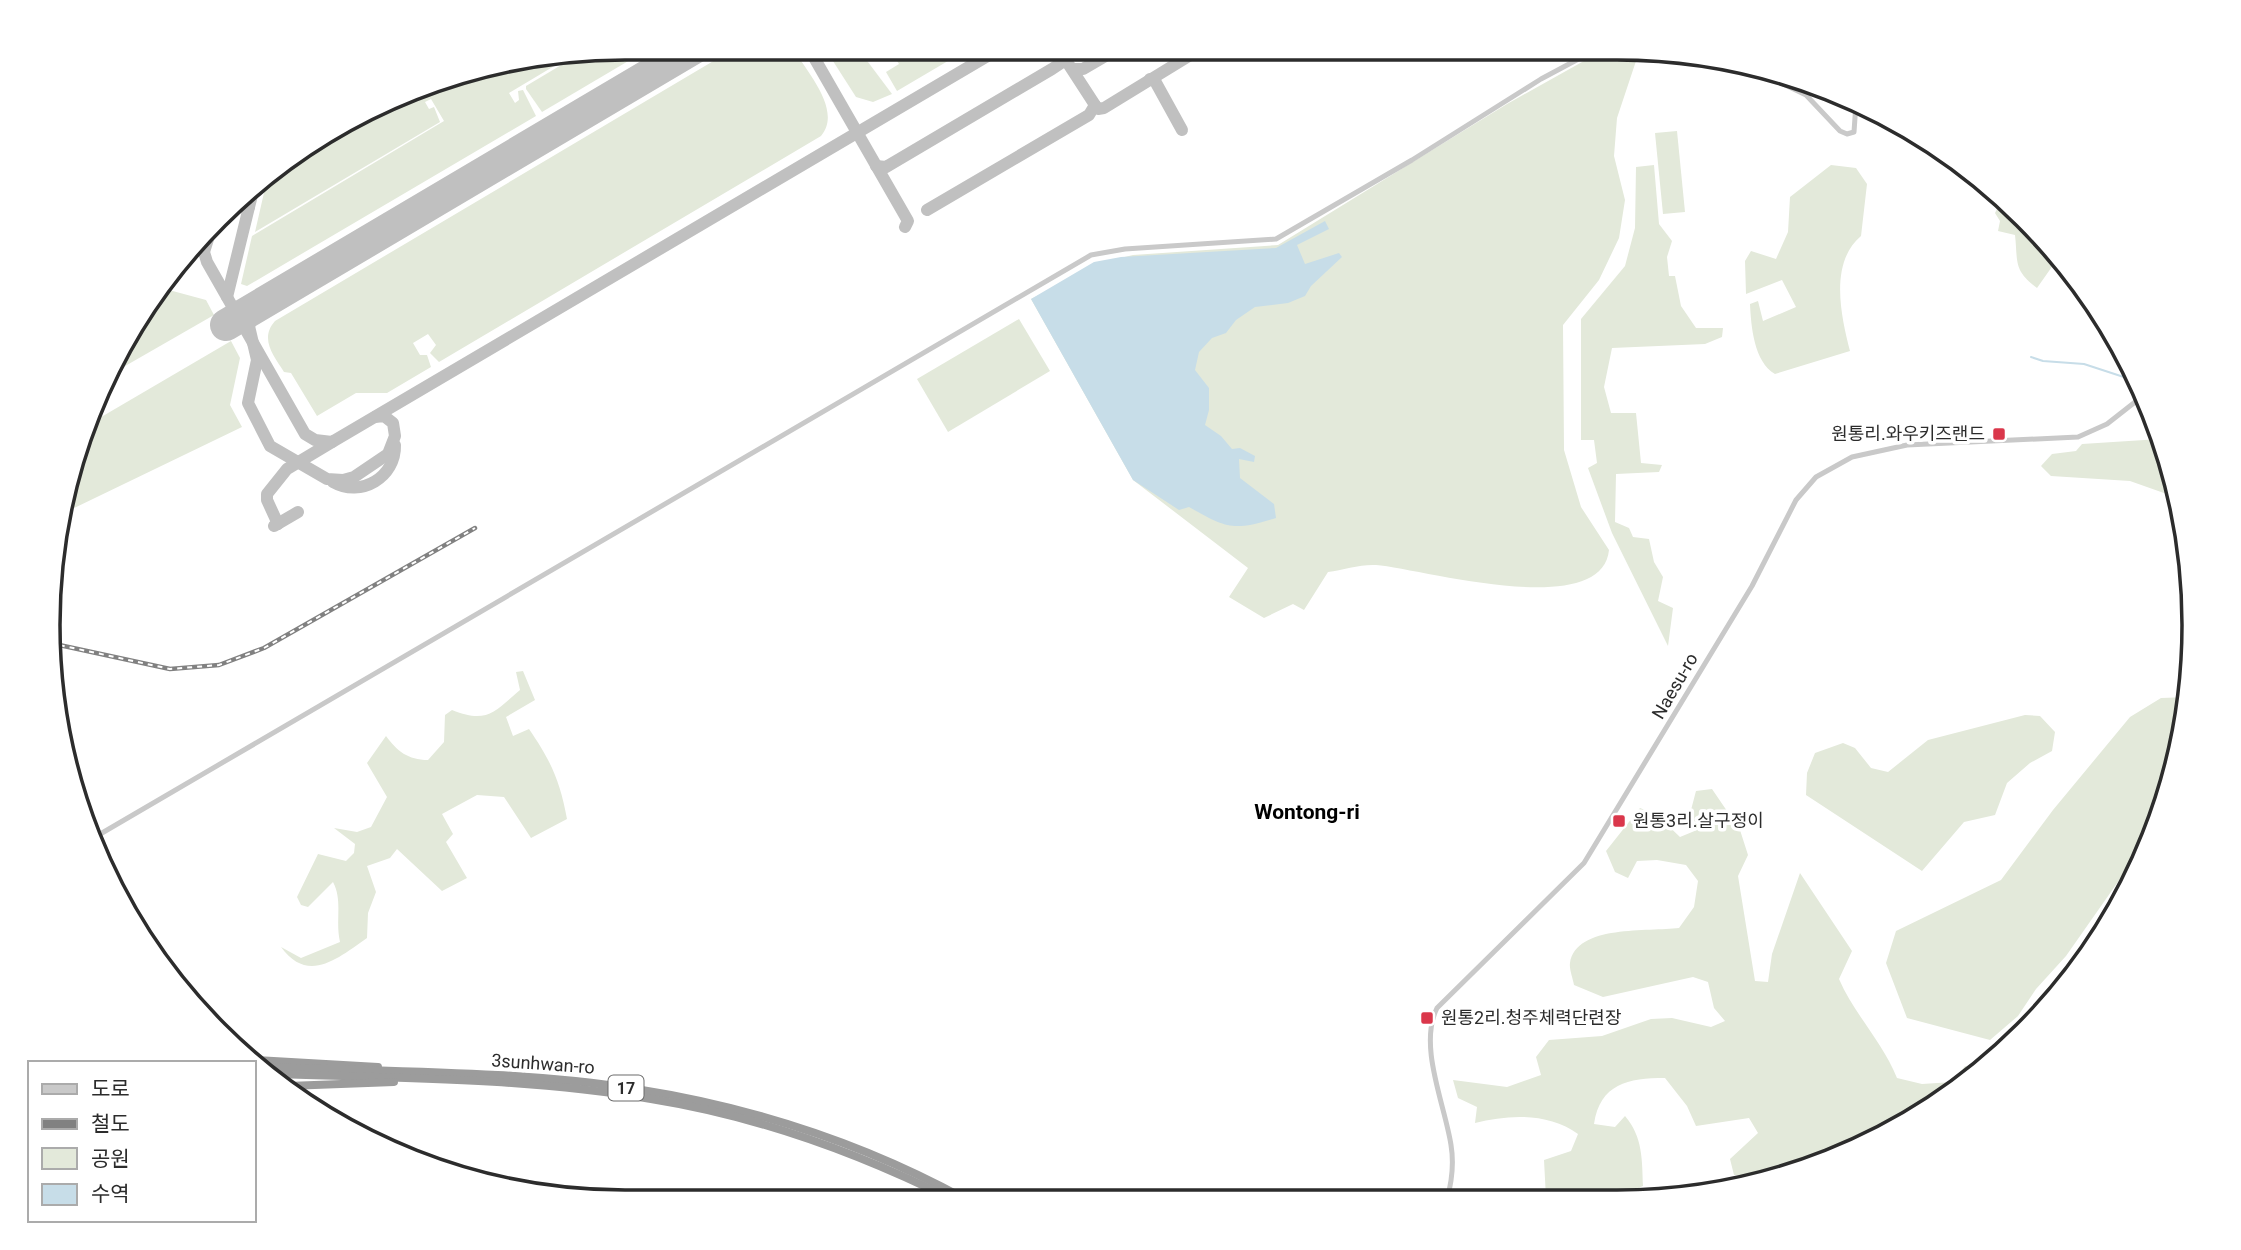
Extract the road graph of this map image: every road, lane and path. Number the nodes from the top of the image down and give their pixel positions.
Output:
1 (1577, 60) edge
2 (1792, 88) edge
3 (1857, 114) edge
4 (2135, 402) edge
5 (100, 834) edge
6 (264, 1060) edge
7 (273, 1067) edge
8 (281, 1074) edge
9 (440, 1076) junction
10 (297, 1085) edge
11 (931, 1190) edge
12 (945, 1190) edge
13 (1449, 1190) edge

1 - 5 street
2 - 3 street
4 - 13 street, Naesu-ro
6 - 9 highway
7 - 9 highway, 3sunhwan-ro / 17
8 - 9 highway, 3sunhwan-ro / 17
9 - 10 highway
9 - 11 highway, 3sunhwan-ro / 17
9 - 12 highway, 3sunhwan-ro / 17

